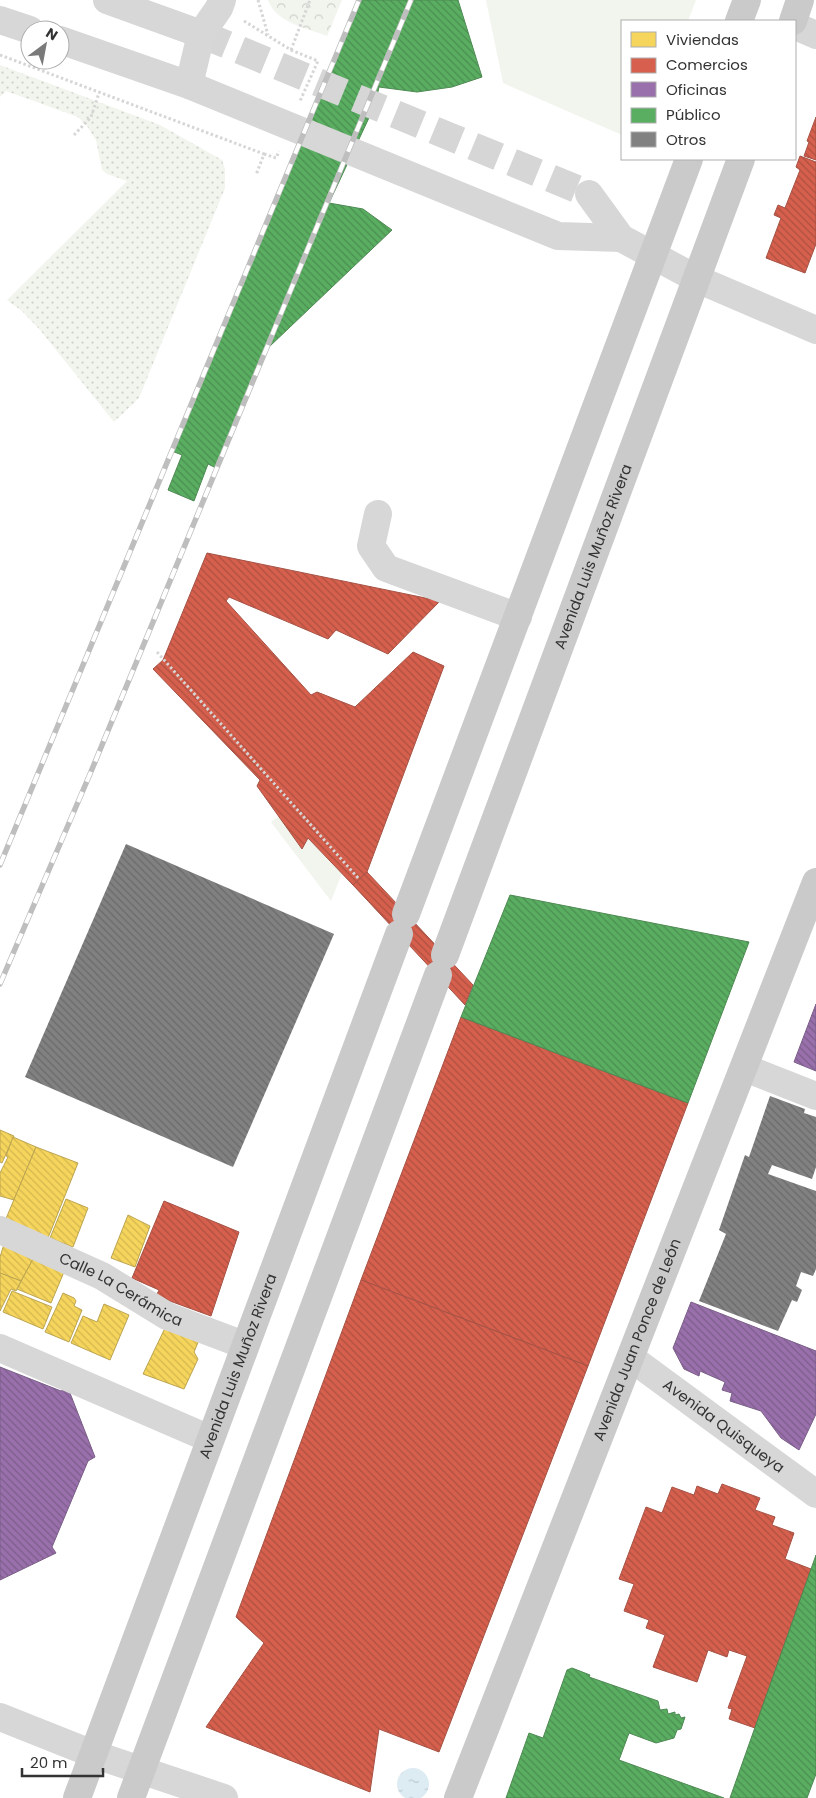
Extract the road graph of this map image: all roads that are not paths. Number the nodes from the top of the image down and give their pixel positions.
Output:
1 (107, 0) edge
2 (747, 0) edge
3 (800, 0) edge
4 (221, 4) edge
5 (0, 20) edge
6 (739, 20) edge
7 (793, 20) edge
8 (796, 26) edge
9 (20, 27) edge
10 (201, 34) junction
11 (816, 35) edge
12 (70, 43) edge
13 (189, 85) junction
14 (689, 160) edge
15 (741, 160) edge
16 (589, 194) tunnel mouth
17 (621, 238) junction
18 (652, 257) junction
19 (697, 279) junction
20 (816, 330) edge
21 (378, 514) dead end
22 (518, 617) junction
23 (816, 882) edge
24 (745, 1068) junction
25 (816, 1096) edge
26 (0, 1230) edge
27 (244, 1345) junction
28 (0, 1348) edge
29 (630, 1358) junction
30 (210, 1439) junction
31 (816, 1494) edge
32 (0, 1717) edge
33 (93, 1754) junction
34 (141, 1770) junction
35 (77, 1798) edge
36 (131, 1798) edge
37 (224, 1798) edge
38 (458, 1798) edge

1 - 10 street
2 - 6 main road
3 - 7 main road
4 - 10 street
5 - 9 street
8 - 11 street
10 - 13 street
12 - 13 street
13 - 17 street
14 - 18 main road, Avenida Luis Muñoz Rivera
15 - 19 main road, Avenida Luis Muñoz Rivera
16 - 17 street
17 - 18 street
18 - 19 street
18 - 22 main road, Avenida Luis Muñoz Rivera
19 - 20 street
19 - 34 main road, Avenida Luis Muñoz Rivera
21 - 22 street
22 - 27 main road, Avenida Luis Muñoz Rivera
23 - 24 main road, Avenida Juan Ponce de León
24 - 25 street
24 - 29 main road, Avenida Juan Ponce de León
26 - 27 street, Calle La Cerámica
27 - 30 main road, Avenida Luis Muñoz Rivera
28 - 30 street
29 - 31 street, Avenida Quisqueya
29 - 38 main road, Avenida Juan Ponce de León
30 - 33 main road, Avenida Luis Muñoz Rivera
32 - 33 street
33 - 34 street
33 - 35 main road, Avenida Luis Muñoz Rivera
34 - 36 main road, Avenida Luis Muñoz Rivera
34 - 37 street

